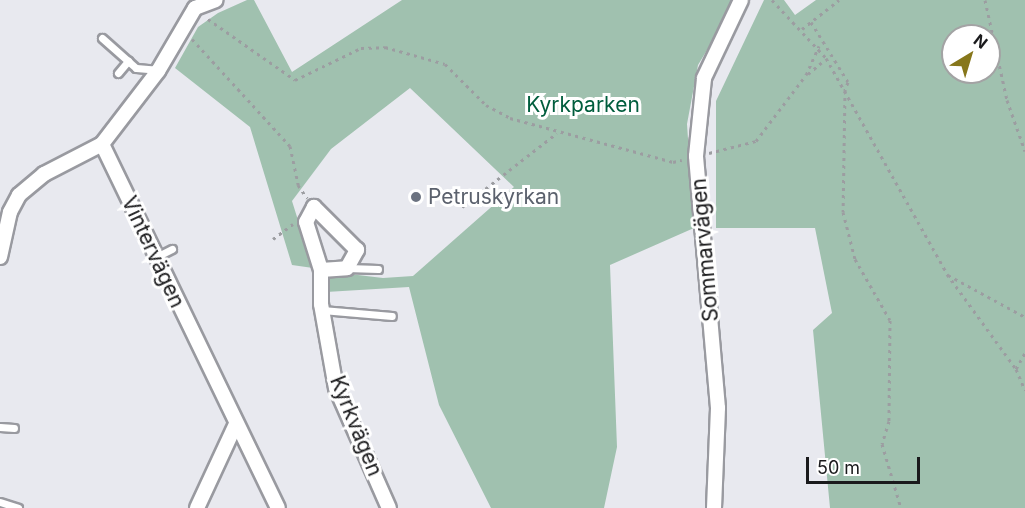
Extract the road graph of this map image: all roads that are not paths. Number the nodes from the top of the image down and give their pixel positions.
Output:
1 (216, 0) edge
2 (741, 0) edge
3 (192, 4) edge
4 (102, 38) dead end
5 (128, 60) junction
6 (158, 70) junction
7 (118, 73) dead end
8 (102, 144) junction
9 (172, 249) dead end
10 (0, 257) edge
11 (156, 257) junction
12 (348, 268) junction
13 (378, 269) dead end
14 (321, 270) junction
15 (321, 310) junction
16 (392, 316) dead end
17 (236, 424) junction
18 (0, 427) edge
19 (14, 428) dead end
20 (0, 502) edge
21 (18, 508) edge
22 (196, 508) edge
23 (278, 508) edge
24 (389, 508) edge
25 (714, 508) edge

1 - 3 street
2 - 25 street, Sommarvägen
3 - 6 street
4 - 5 lane
5 - 6 lane
5 - 7 lane
6 - 8 street
8 - 10 street
8 - 11 street, Vintervägen
9 - 11 lane
11 - 17 street, Vintervägen
12 - 13 lane
12 - 14 street
12 - 14 street, Kyrkvägen
14 - 15 street, Kyrkvägen
15 - 16 lane
15 - 24 street, Kyrkvägen
17 - 22 street
17 - 23 street, Vintervägen
18 - 19 lane
20 - 21 lane

